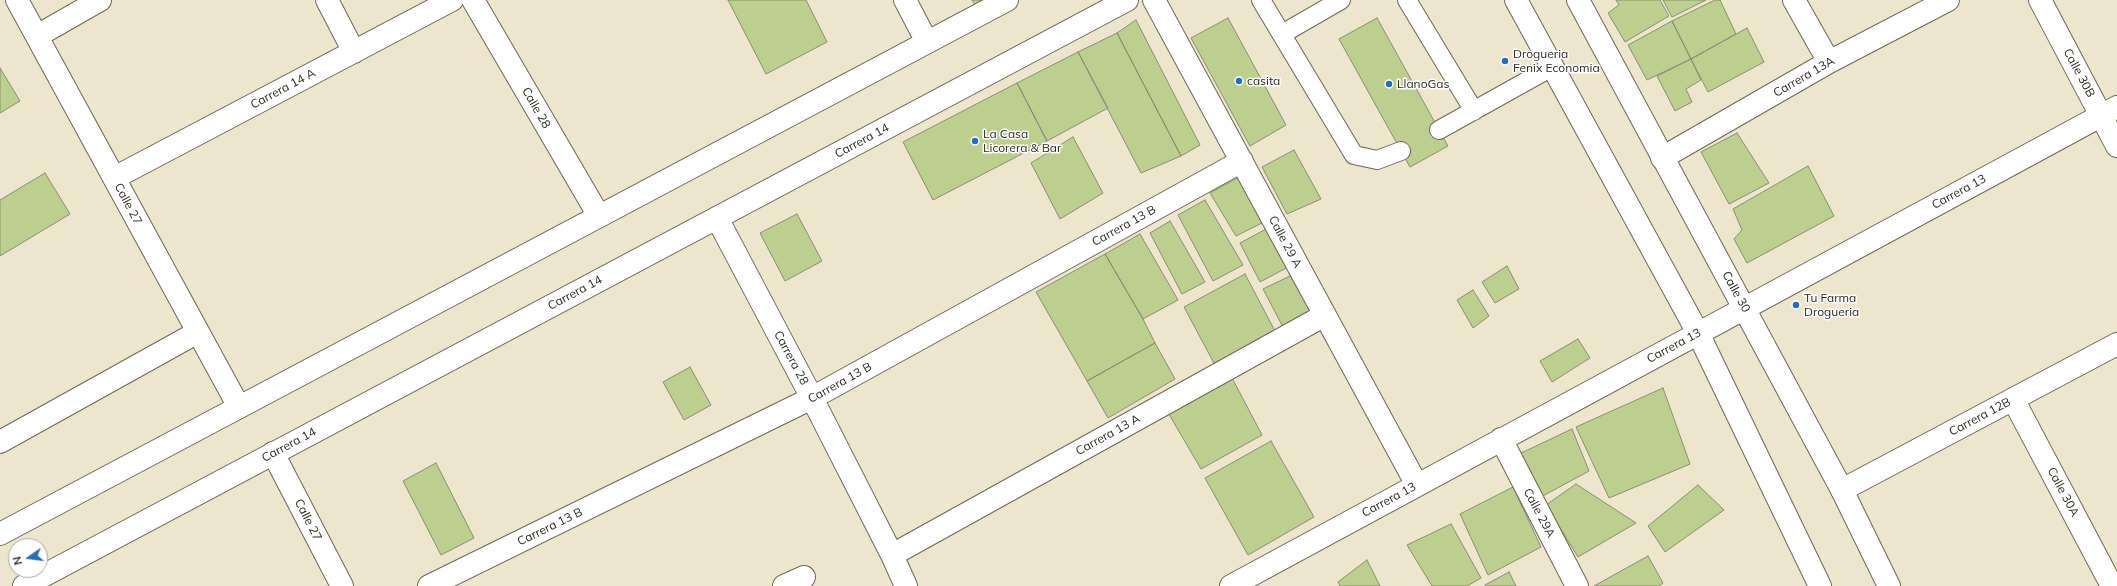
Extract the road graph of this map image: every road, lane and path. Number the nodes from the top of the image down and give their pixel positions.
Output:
1 (17, 0) edge
2 (100, 0) edge
3 (327, 0) edge
4 (452, 0) edge
5 (473, 0) edge
6 (905, 0) edge
7 (1006, 0) edge
8 (1127, 0) edge
9 (1154, 0) edge
10 (1261, 0) edge
11 (1341, 0) edge
12 (1407, 0) edge
13 (1516, 0) edge
14 (1578, 0) edge
15 (1794, 0) edge
16 (1948, 0) edge
17 (2040, 0) edge
18 (1282, 34) junction
19 (37, 36) junction
20 (928, 42) junction
21 (354, 52) junction
22 (1829, 62) junction
23 (1552, 67) junction
24 (1474, 111) junction
25 (2109, 111) edge
26 (1439, 130) dead end
27 (2117, 146) edge
28 (1401, 151) dead end
29 (1662, 158) junction
30 (1242, 161) junction
31 (114, 178) junction
32 (599, 216) junction
33 (717, 218) junction
34 (1744, 308) junction
35 (1325, 315) junction
36 (198, 332) junction
37 (1698, 333) junction
38 (2117, 344) edge
39 (812, 398) junction
40 (2013, 399) junction
41 (239, 407) junction
42 (1501, 439) junction
43 (0, 442) edge
44 (273, 453) junction
45 (1417, 485) junction
46 (1842, 490) junction
47 (0, 534) edge
48 (892, 555) junction
49 (804, 577) dead end
50 (24, 586) edge
51 (342, 586) edge
52 (429, 586) edge
53 (784, 586) edge
54 (906, 586) edge
55 (1231, 586) edge
56 (1577, 586) edge
57 (1820, 586) edge
58 (1889, 586) edge
59 (2112, 586) edge

1 - 19 street, Calle 27
2 - 19 street
3 - 21 street
4 - 21 street, Carrera 14 A
5 - 32 street, Calle 28
6 - 20 street
7 - 20 street
8 - 33 street, Carrera 14
9 - 30 street, Calle 29 A
10 - 18 lane
11 - 18 lane
12 - 24 lane
13 - 23 street
14 - 29 street, Calle 30
15 - 22 street
16 - 22 street, Carrera 13A
17 - 25 street, Calle 30B
18 - 28 lane
19 - 31 street, Calle 27
20 - 32 street
21 - 31 street, Carrera 14 A
22 - 29 street, Carrera 13A
23 - 24 lane
23 - 37 street
24 - 26 lane
25 - 27 street, Calle 30B
25 - 34 street, Carrera 13
29 - 34 street, Calle 30
30 - 35 street, Calle 29 A
30 - 39 street, Carrera 13 B
31 - 36 street, Calle 27
32 - 41 street
33 - 39 street, Carrera 28
33 - 44 street, Carrera 14
34 - 37 street, Carrera 13
34 - 46 street, Calle 30
35 - 45 street, Calle 29 A
35 - 48 street, Carrera 13 A
36 - 41 street, Calle 27
36 - 43 street
37 - 42 street, Carrera 13
37 - 57 street
38 - 40 street, Carrera 12B
39 - 48 street, Carrera 28
39 - 52 street, Carrera 13 B
40 - 46 street, Carrera 12B
40 - 59 street, Calle 30A
41 - 47 street
42 - 45 street, Carrera 13
42 - 56 street, Calle 29A
44 - 50 street, Carrera 14
44 - 51 street, Calle 27
45 - 55 street, Carrera 13
46 - 58 street, Calle 30
48 - 54 street, Carrera 28
49 - 53 street

